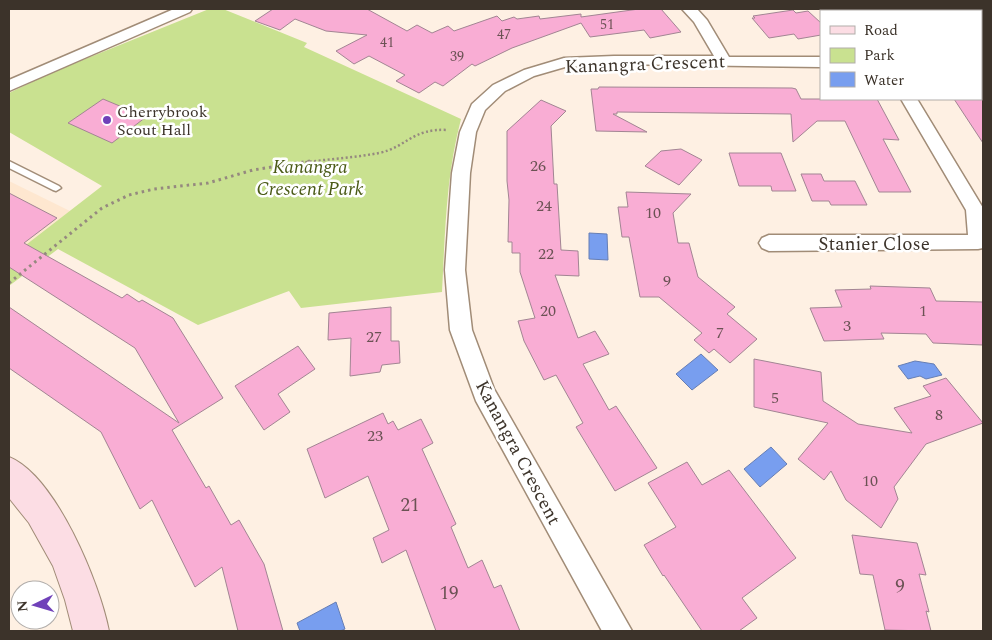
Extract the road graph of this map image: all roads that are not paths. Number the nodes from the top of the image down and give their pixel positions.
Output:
1 (185, 9) edge
2 (690, 9) edge
3 (724, 60) junction
4 (820, 62) edge
5 (9, 86) edge
6 (910, 100) edge
7 (9, 164) edge
8 (56, 188) dead end
9 (770, 244) dead end
10 (9, 472) edge
11 (91, 631) edge
12 (618, 631) edge

1 - 5 street
2 - 3 street
3 - 4 street, Kanangra Crescent
3 - 12 street, Kanangra Crescent
6 - 9 street, Stanier Close
7 - 8 lane
10 - 11 main road

